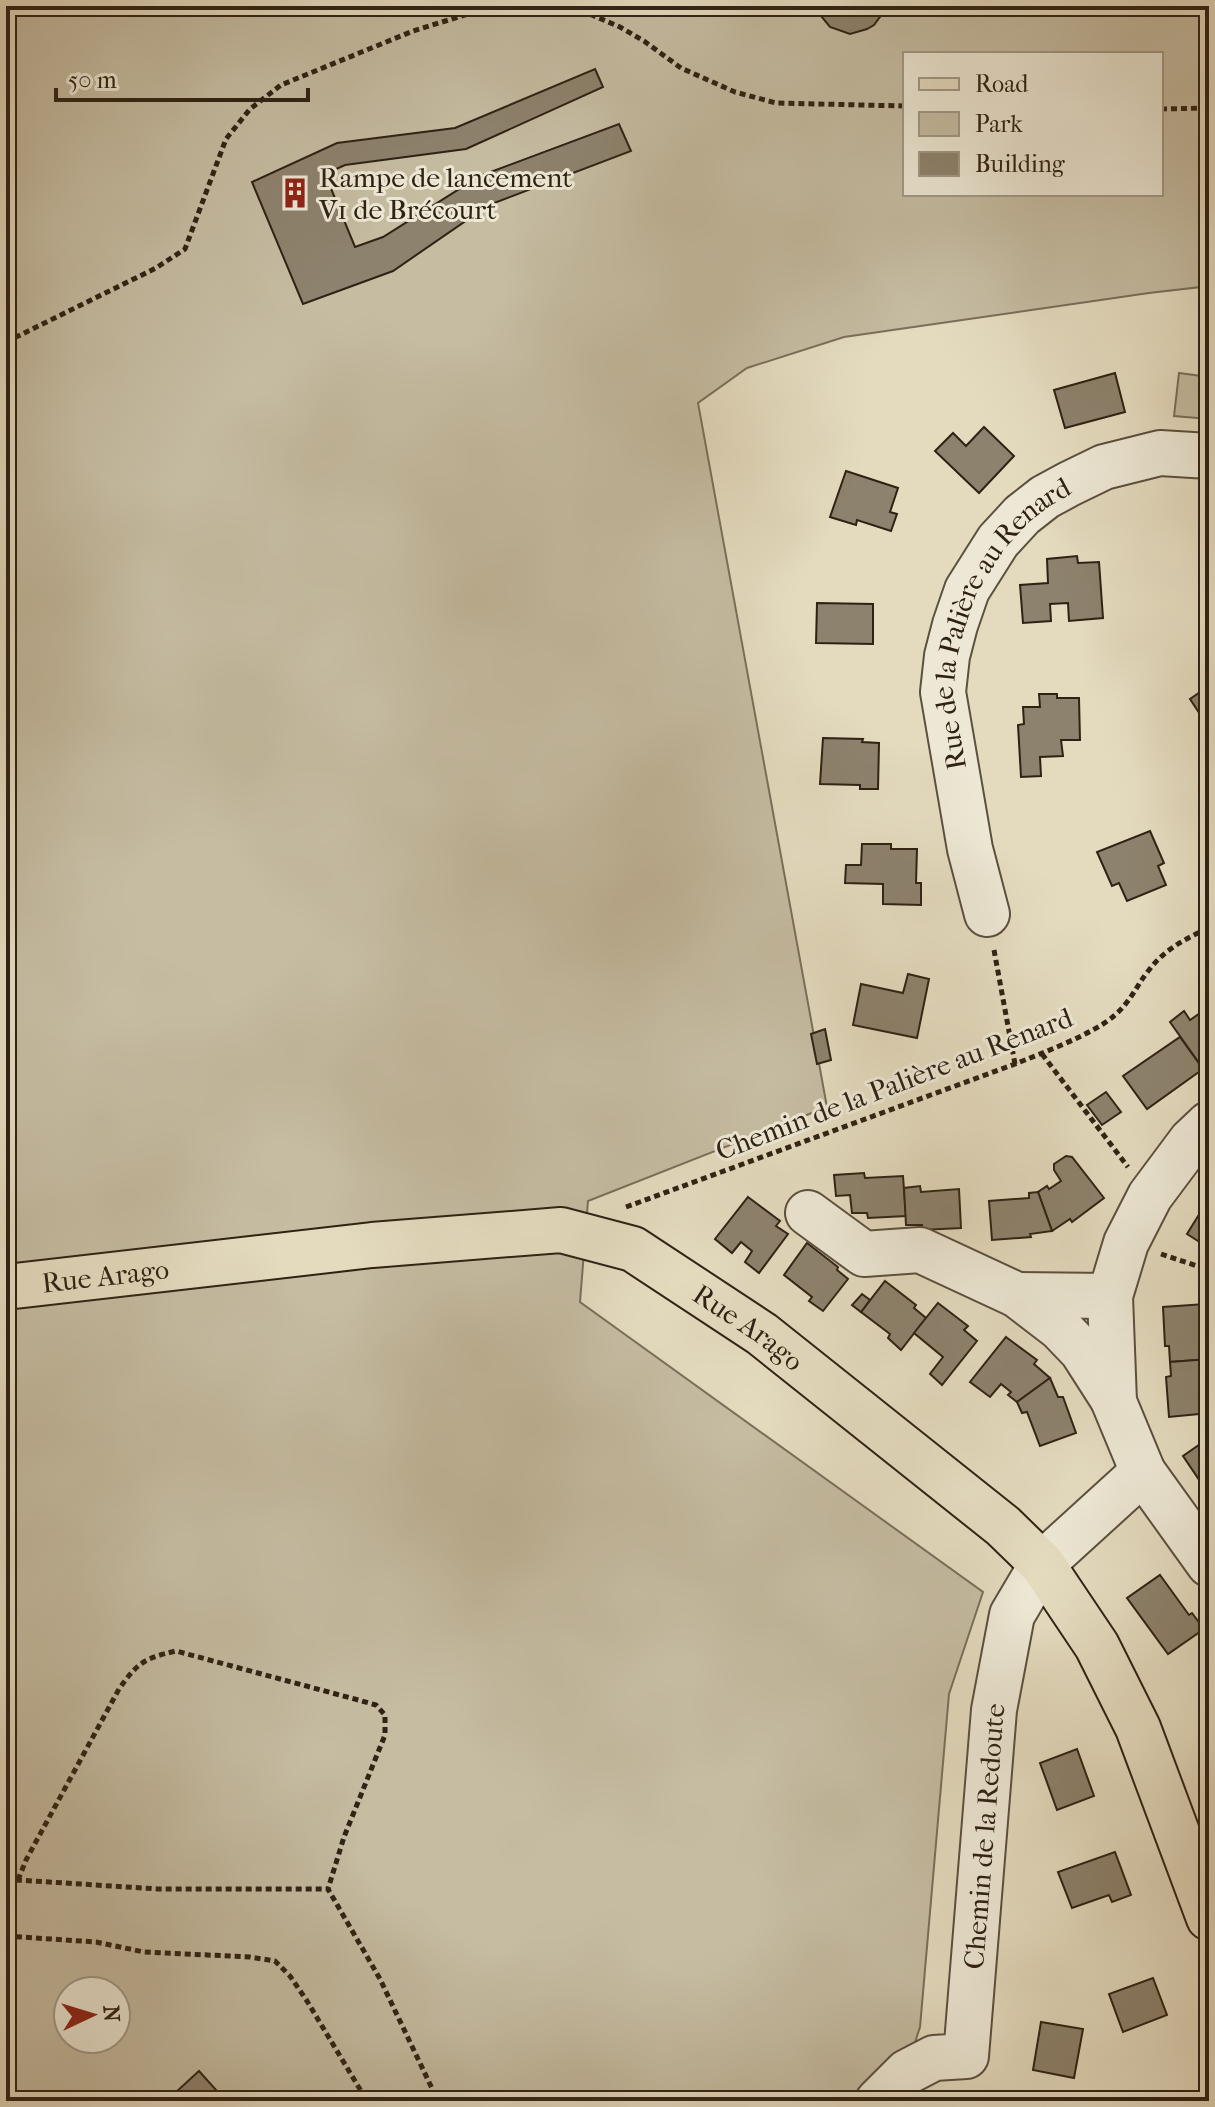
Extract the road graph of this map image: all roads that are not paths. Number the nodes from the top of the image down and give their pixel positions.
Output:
1 (1209, 456) edge
2 (987, 914) road end
3 (1209, 1124) edge
4 (808, 1213) dead end
5 (6, 1287) edge
6 (1017, 1295) junction
7 (1110, 1296) junction
8 (1114, 1402) junction
9 (1143, 1472) junction
10 (1042, 1564) junction
11 (1209, 1564) edge
12 (1209, 1918) edge
13 (892, 2087) edge

1 - 2 street, Rue de la Palière au Renard
3 - 7 street
4 - 6 street
5 - 10 main road, Rue Arago
6 - 7 street
6 - 8 street
7 - 8 street
8 - 9 street
9 - 10 street
9 - 11 street
10 - 12 main road, Rue Arago
10 - 13 street, Chemin de la Redoute

